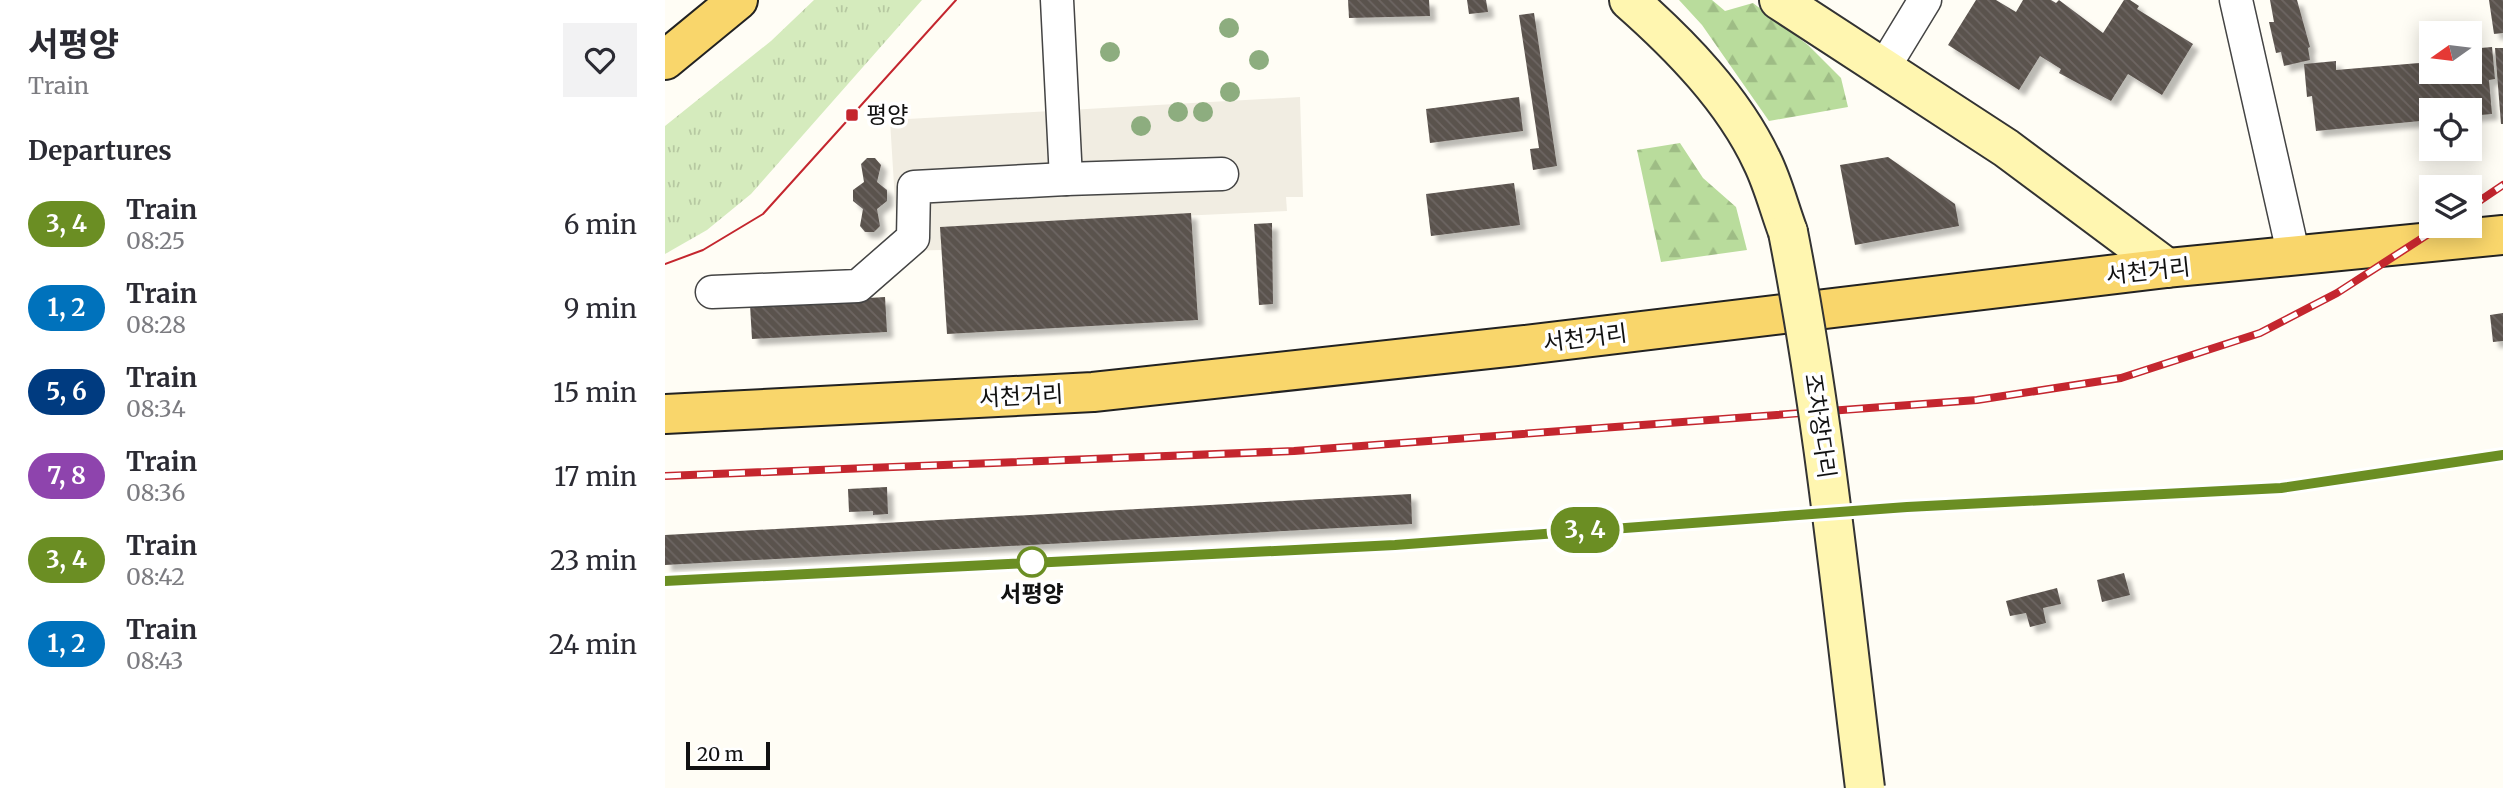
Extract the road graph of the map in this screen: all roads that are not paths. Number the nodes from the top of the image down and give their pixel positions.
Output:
1 (738, 0) edge
2 (1057, 0) edge
3 (1629, 0) edge
4 (1779, 0) edge
5 (1925, 0) edge
6 (2236, 0) edge
7 (665, 60) edge
8 (1883, 69) junction
9 (1222, 174) dead end
10 (1066, 179) junction
11 (2503, 235) edge
12 (2294, 257) junction
13 (2167, 268) junction
14 (712, 292) dead end
15 (665, 414) edge
16 (1865, 788) edge

1 - 7 main road
2 - 10 street
3 - 16 main road, 조차장다리, bridge
4 - 8 main road
5 - 8 street
6 - 12 street
8 - 13 main road
9 - 10 street
10 - 14 street
11 - 12 main road, 서천거리
12 - 13 main road, 서천거리
13 - 15 main road, 서천거리

